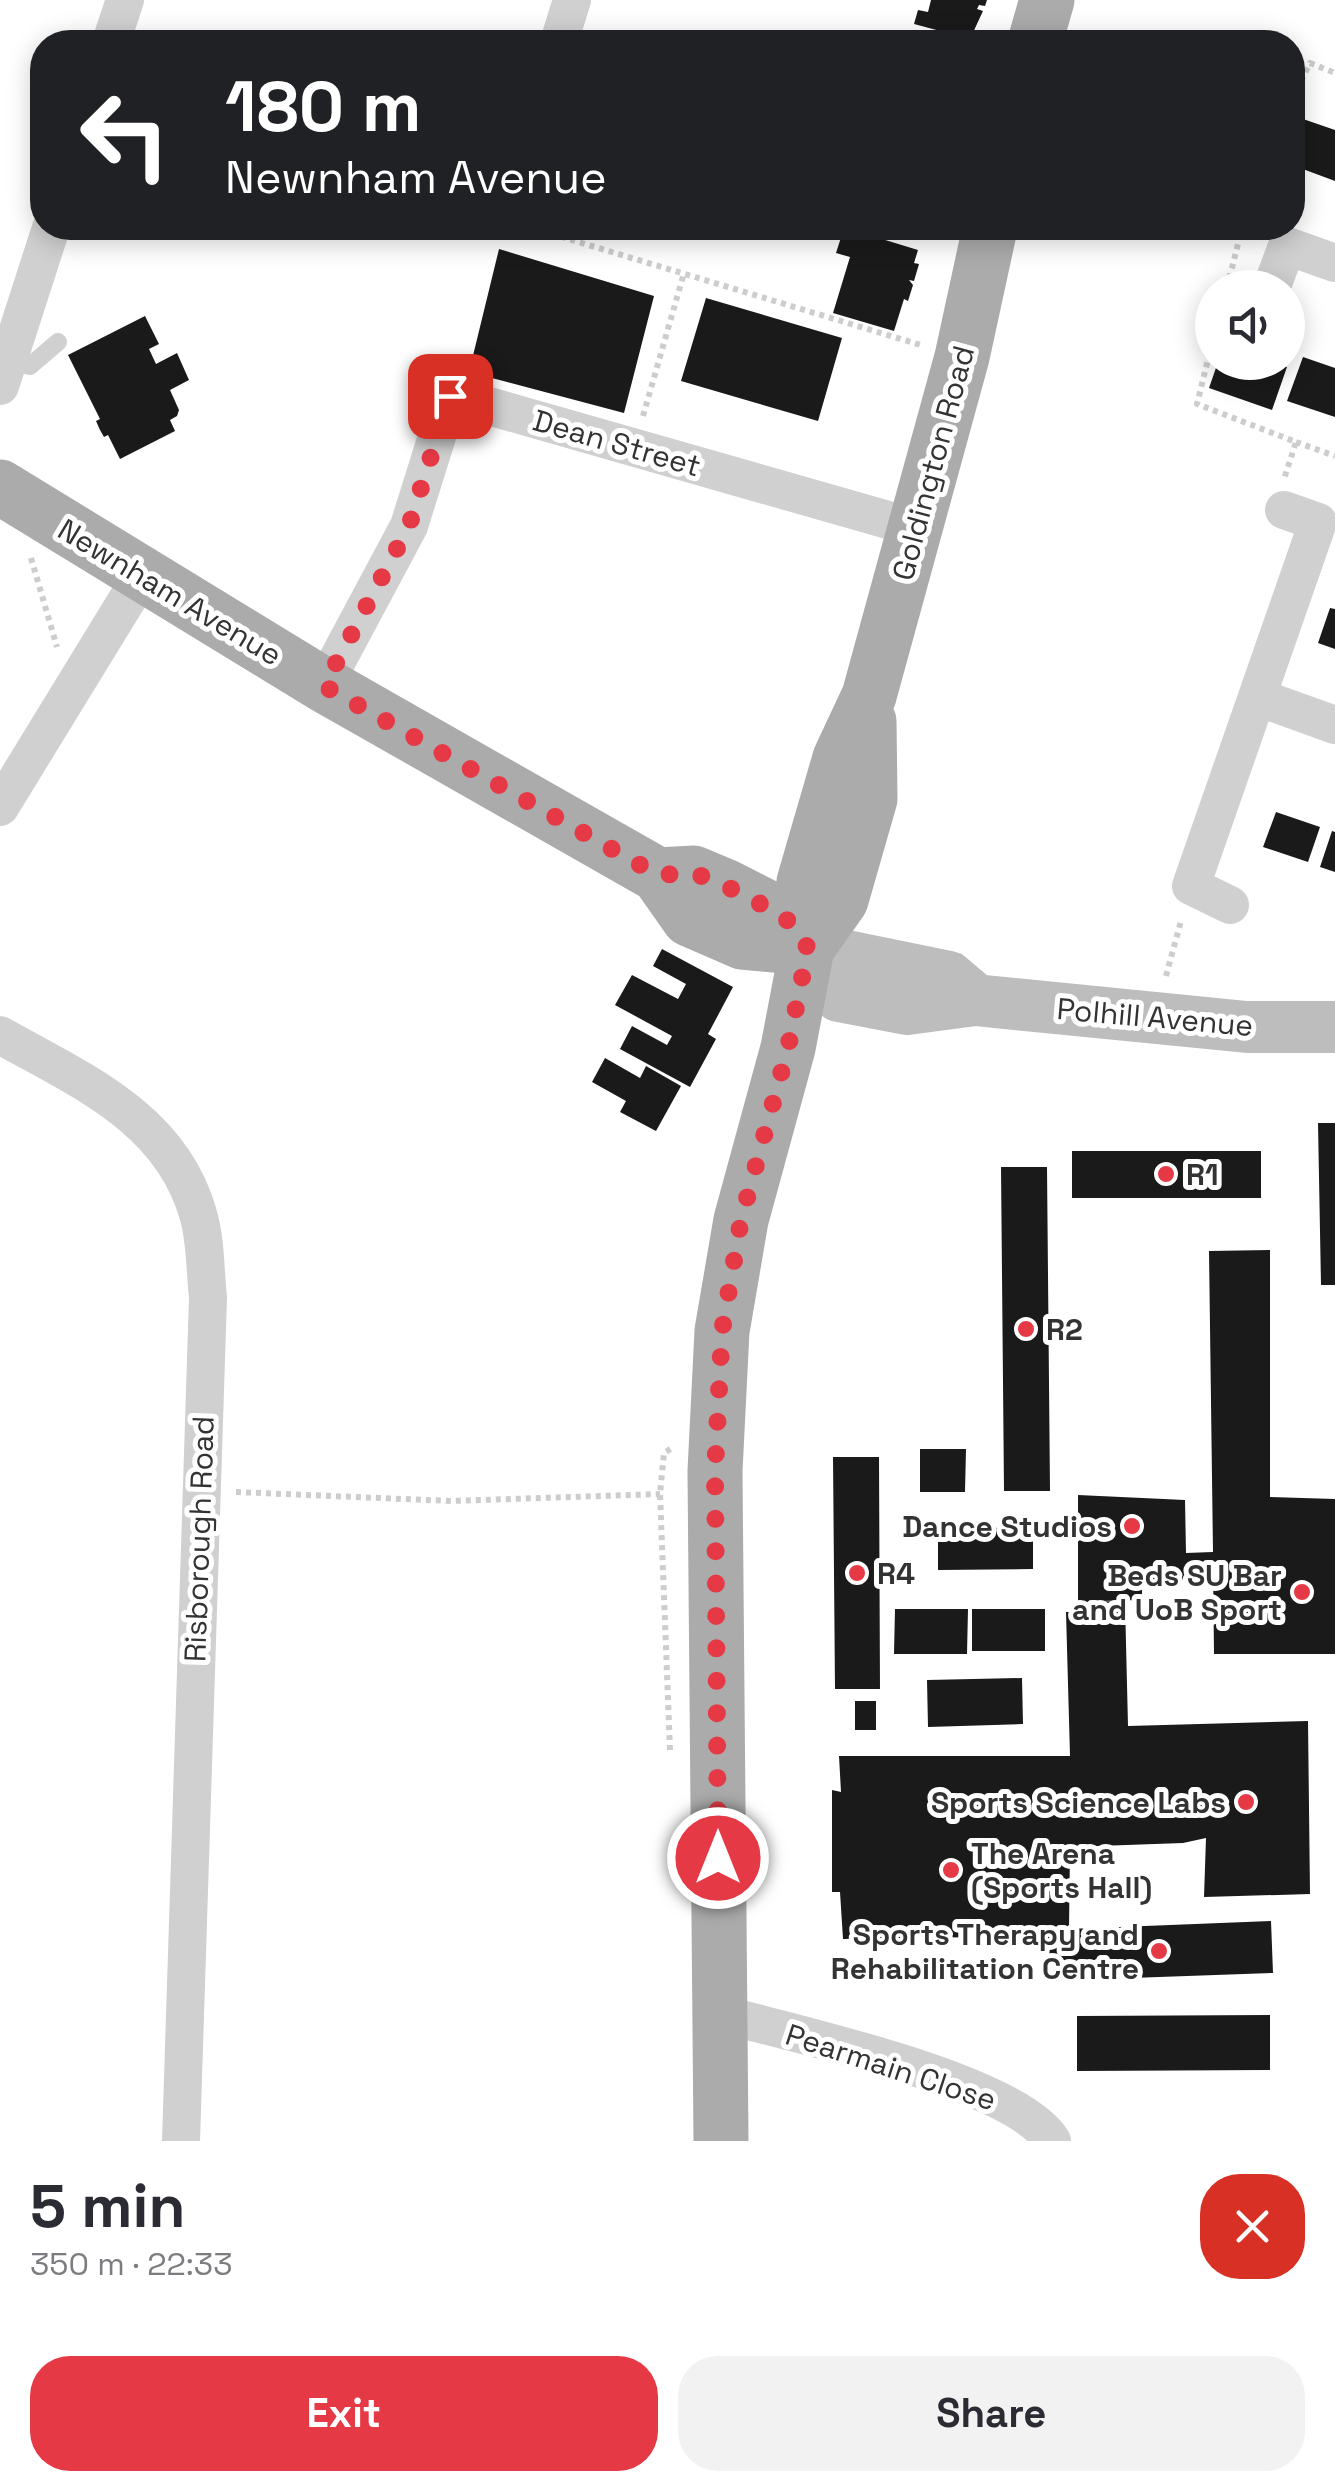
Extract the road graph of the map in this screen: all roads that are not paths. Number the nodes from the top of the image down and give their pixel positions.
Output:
1 (125, 0) edge
2 (572, 0) edge
3 (1047, 0) edge
4 (115, 30) edge
5 (562, 30) edge
6 (1038, 30) edge
7 (47, 240) edge
8 (987, 240) edge
9 (1335, 263) edge
10 (1278, 270) edge
11 (58, 342) dead end
12 (5, 374) edge
13 (3, 496) edge
14 (1284, 510) road end
15 (916, 528) junction
16 (141, 577) junction
17 (324, 686) junction
18 (1257, 697) junction
19 (1335, 725) edge
20 (0, 807) edge
21 (1230, 904) dead end
22 (808, 948) junction
23 (1335, 1027) edge
24 (0, 1035) edge
25 (718, 2013) junction
26 (181, 2141) edge
27 (721, 2141) edge
28 (1052, 2141) edge

1 - 4 street
2 - 5 street
3 - 6 main road
7 - 12 street
8 - 15 main road, Goldington Road
9 - 10 street
11 - 12 lane
13 - 16 main road, Newnham Avenue
14 - 18 street
15 - 17 street, Dean Street
15 - 22 main road, Goldington Road
16 - 17 main road, Newnham Avenue
16 - 20 street
17 - 22 main road, Newnham Avenue
18 - 19 street
18 - 21 street
22 - 23 street, Polhill Avenue
22 - 25 main road, Goldington Road
24 - 26 street, Risborough Road
25 - 27 main road, Goldington Road
25 - 28 street, Pearmain Close

